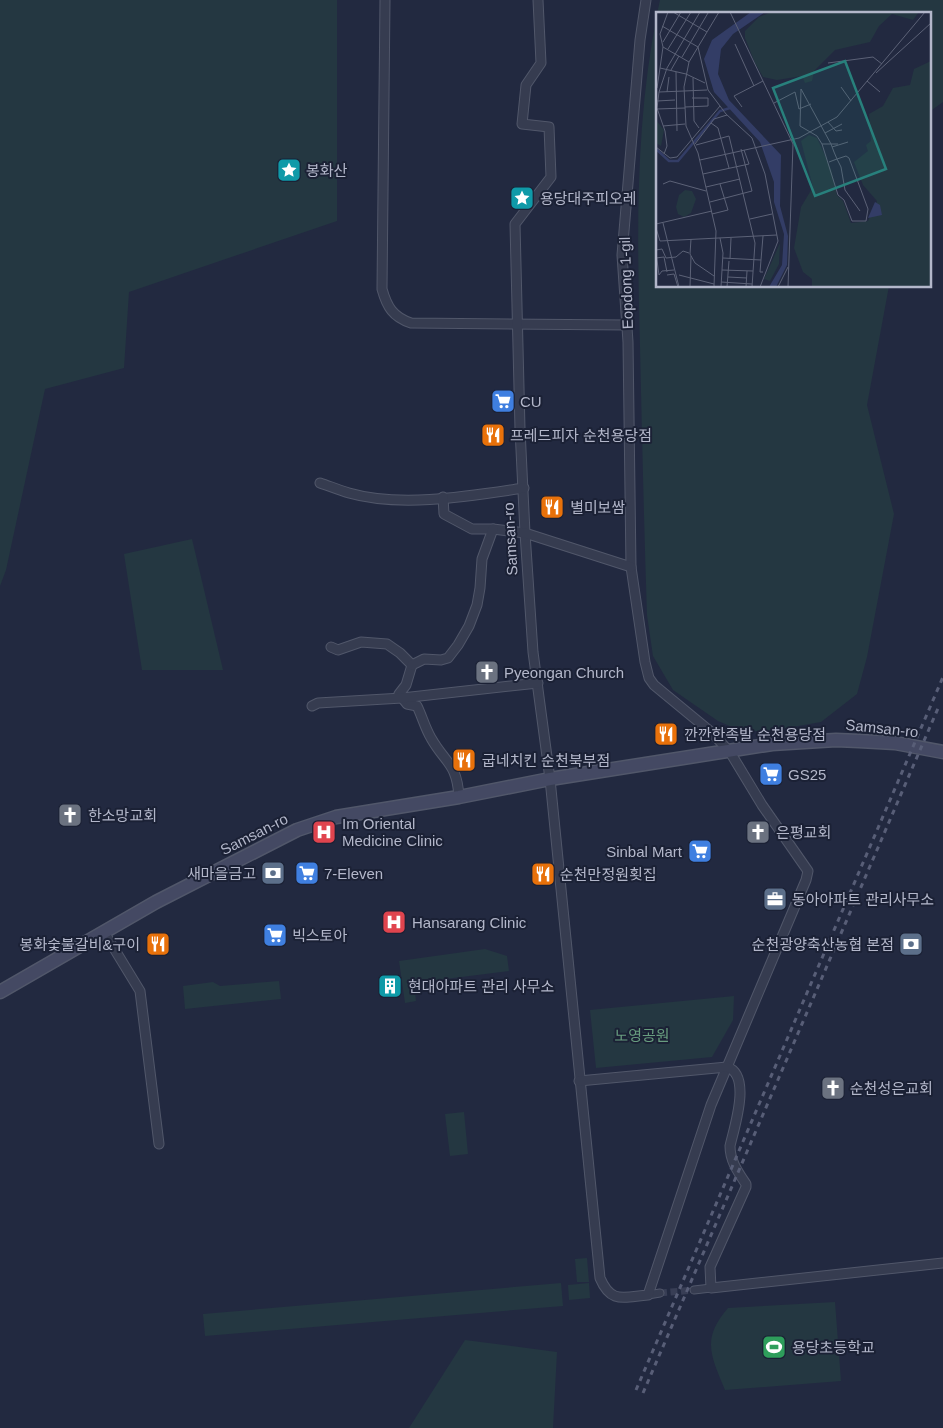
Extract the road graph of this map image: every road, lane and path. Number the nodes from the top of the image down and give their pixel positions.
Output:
1 (385, 0) edge
2 (538, 0) edge
3 (646, 0) edge
4 (518, 325) junction
5 (627, 326) junction
6 (320, 483) dead end
7 (524, 488) junction
8 (443, 497) junction
9 (493, 529) junction
10 (525, 533) junction
11 (631, 566) junction
12 (331, 647) dead end
13 (412, 665) junction
14 (538, 683) junction
15 (402, 698) junction
16 (312, 706) dead end
17 (730, 752) junction
18 (943, 752) edge
19 (550, 780) junction
20 (459, 797) junction
21 (104, 932) junction
22 (0, 992) edge
23 (727, 1067) junction
24 (579, 1081) junction
25 (159, 1144) dead end
26 (943, 1263) edge
27 (711, 1288) junction
28 (694, 1290) tunnel mouth
29 (660, 1294) tunnel mouth
30 (648, 1295) junction

1 - 4 street
2 - 4 street, Samsan-ro
3 - 5 street, Eopdong 1-gil
4 - 5 street
4 - 7 street, Samsan-ro
5 - 11 street, Eopdong 1-gil
6 - 8 street
7 - 8 street
7 - 10 street, Samsan-ro
8 - 9 street
9 - 10 street
9 - 13 street
10 - 11 street
10 - 14 street, Samsan-ro
11 - 17 street, Eopdong 1-gil
12 - 13 street
13 - 15 street
14 - 15 street
14 - 19 street, Samsan-ro
15 - 16 street
15 - 20 street
17 - 18 main road, Samsan-ro
17 - 19 main road, Samsan-ro
17 - 23 street, Eopdong 1-gil
19 - 20 main road, Samsan-ro
19 - 24 street
20 - 21 main road, Samsan-ro
21 - 22 main road, Samsan-ro
21 - 25 street
23 - 24 street
23 - 27 street
23 - 30 street
24 - 30 street
26 - 27 street
27 - 28 street
29 - 30 street

